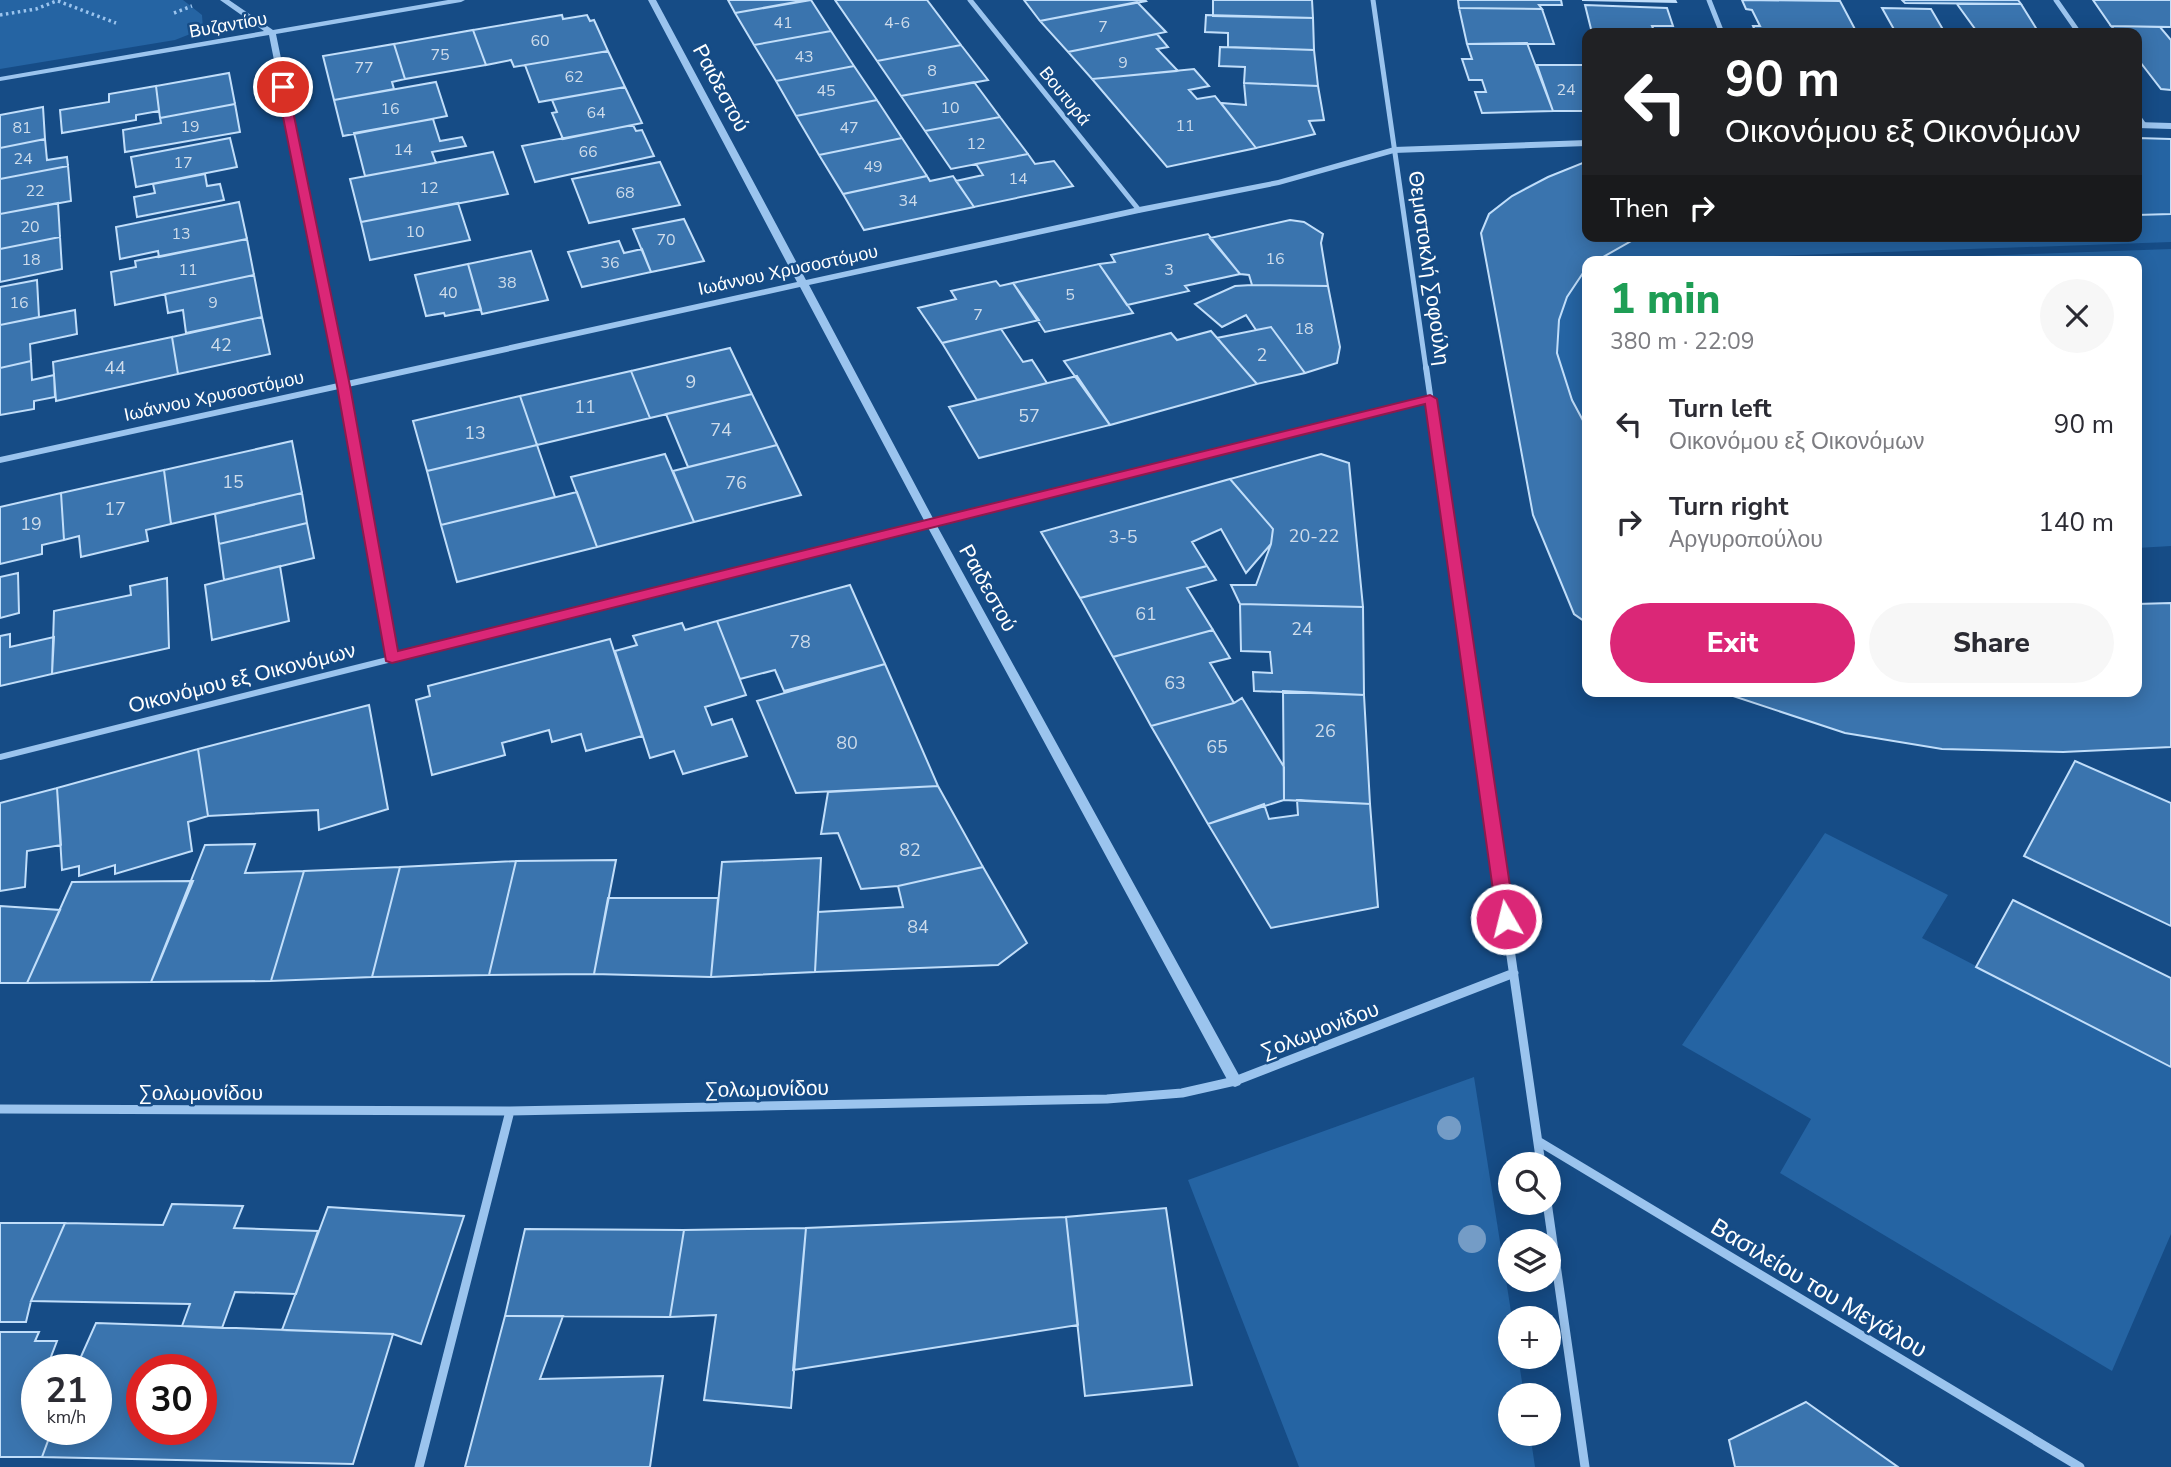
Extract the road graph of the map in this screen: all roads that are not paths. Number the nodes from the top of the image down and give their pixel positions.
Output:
1 (224, 0) edge
2 (461, 0) edge
3 (652, 0) edge
4 (970, 0) edge
5 (1373, 0) edge
6 (1709, 0) edge
7 (2056, 0) edge
8 (1720, 28) edge
9 (2076, 28) edge
10 (272, 33) junction
11 (0, 79) edge
12 (2142, 125) edge
13 (2171, 126) edge
14 (1582, 143) edge
15 (1394, 150) junction
16 (1139, 210) junction
17 (804, 285) junction
18 (343, 386) junction
19 (1430, 399) junction
20 (0, 460) edge
21 (931, 524) junction
22 (392, 657) junction
23 (0, 757) edge
24 (1514, 973) junction
25 (1236, 1081) junction
26 (0, 1109) edge
27 (510, 1111) junction
28 (1538, 1141) junction
29 (1539, 1152) edge
30 (1549, 1215) edge
31 (419, 1467) edge
32 (1585, 1467) edge
33 (2080, 1467) edge

1 - 10 street
2 - 10 street, Βυζαντίου
3 - 17 street, Ραιδεστού
4 - 16 street, Βουτυρά
5 - 15 street, Θεμιστοκλή Σοφούλη
6 - 8 street
7 - 9 street
10 - 11 street, Βυζαντίου
10 - 18 street
12 - 13 street
14 - 15 street, Ιωάννου Χρυσοστόμου
15 - 16 street, Ιωάννου Χρυσοστόμου
15 - 19 street, Θεμιστοκλή Σοφούλη
16 - 17 street, Ιωάννου Χρυσοστόμου
17 - 18 street, Ιωάννου Χρυσοστόμου
17 - 21 street, Ραιδεστού
18 - 20 street, Ιωάννου Χρυσοστόμου
18 - 22 street
19 - 21 street, Οικονόμου εξ Οικονόμων
19 - 24 street, Θεμιστοκλή Σοφούλη
21 - 22 street, Οικονόμου εξ Οικονόμων
21 - 25 street, Ραιδεστού
22 - 23 street, Οικονόμου εξ Οικονόμων
24 - 25 street, Σολωμονίδου
24 - 28 street, Θεμιστοκλή Σοφούλη
25 - 27 street, Σολωμονίδου
26 - 27 street, Σολωμονίδου
27 - 31 street
28 - 29 street, Θεμιστοκλή Σοφούλη
28 - 33 street, Βασιλείου του Μεγάλου
30 - 32 street

